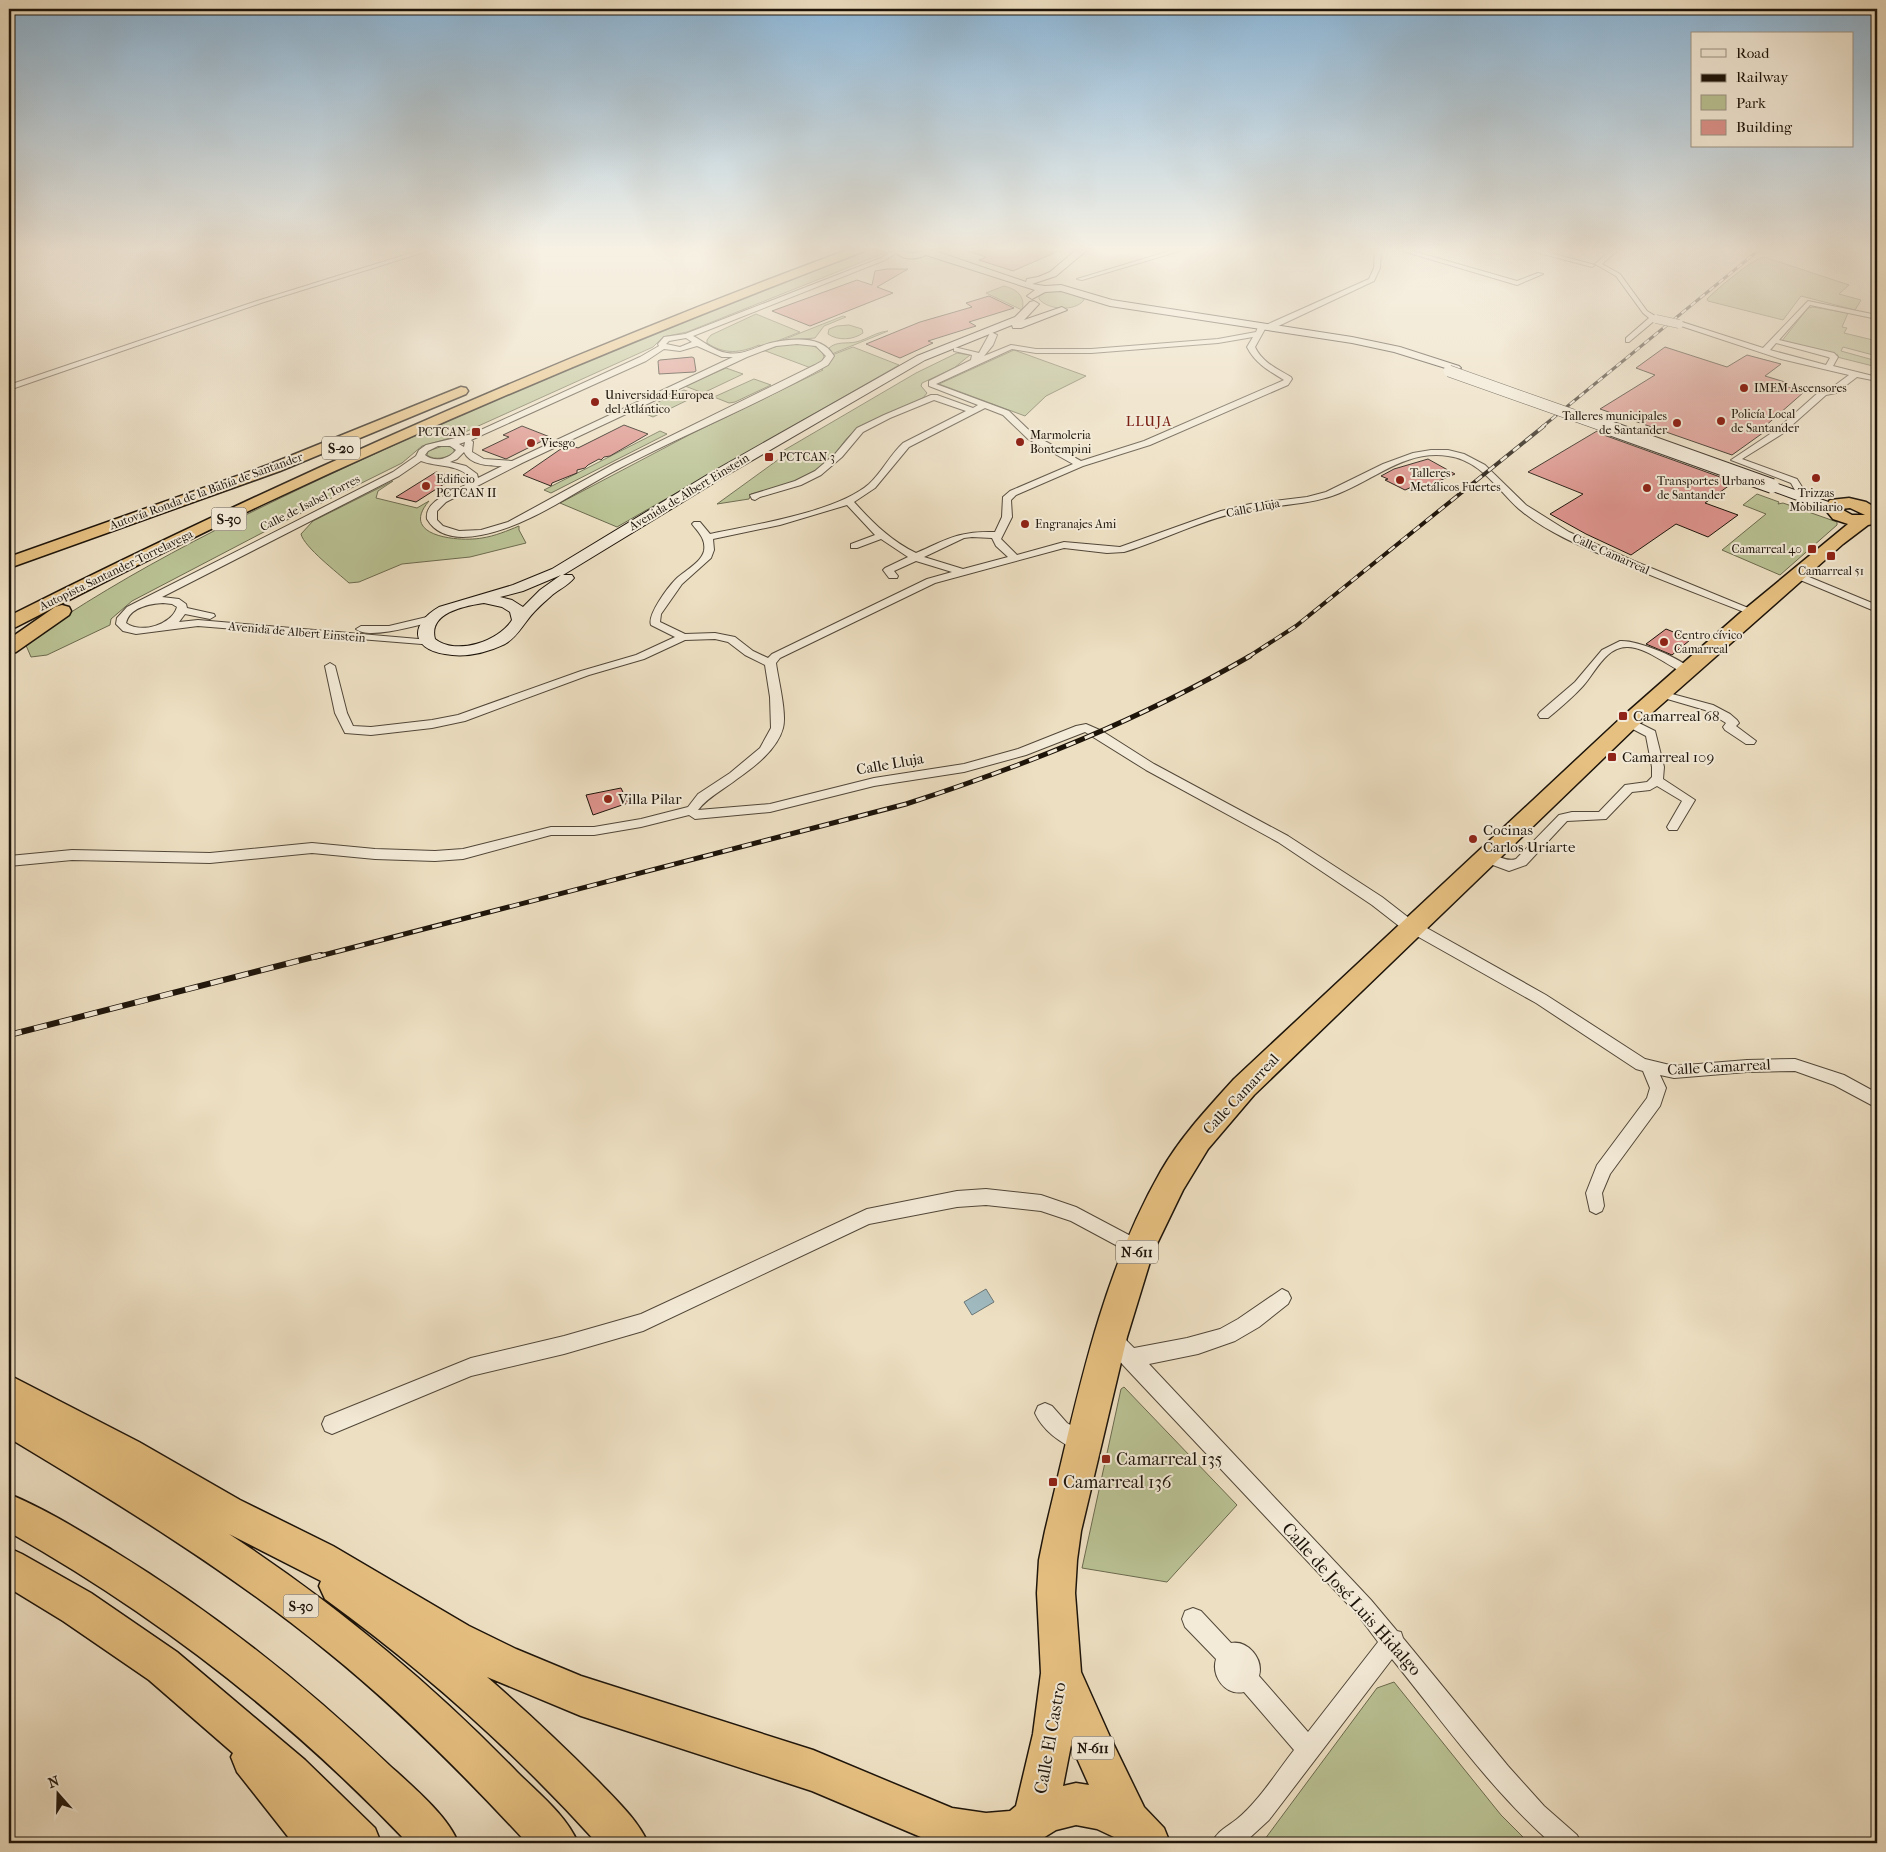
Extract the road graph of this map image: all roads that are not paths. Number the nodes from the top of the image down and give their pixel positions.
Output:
1 (159, 336) edge
2 (601, 336) edge
3 (603, 336) edge
4 (636, 336) edge
5 (684, 336) edge
6 (687, 336) edge
7 (974, 336) edge
8 (989, 336) edge
9 (992, 336) edge
10 (1237, 336) edge
11 (1258, 336) edge
12 (1304, 336) edge
13 (1633, 336) edge
14 (1718, 336) edge
15 (1779, 336) edge
16 (1629, 340) dead end
17 (1775, 341) junction
18 (696, 343) junction
19 (663, 346) junction
20 (684, 349) junction
21 (957, 349) junction
22 (673, 350) junction
23 (1764, 351) junction
24 (698, 354) dead end
25 (744, 355) junction
26 (643, 359) junction
27 (712, 360) dead end
28 (972, 363) junction
29 (522, 367) dead end
30 (1828, 368) junction
31 (712, 370) junction
32 (1855, 374) junction
33 (1877, 379) edge
34 (477, 384) dead end
35 (9, 388) edge
36 (939, 388) junction
37 (934, 397) junction
38 (985, 405) junction
39 (459, 410) junction
40 (973, 411) junction
41 (472, 439) junction
42 (452, 443) junction
43 (461, 449) junction
44 (419, 462) junction
45 (514, 463) junction
46 (1080, 464) junction
47 (1485, 468) joint
48 (1774, 484) junction
49 (472, 485) junction
50 (1799, 490) junction
51 (755, 498) dead end
52 (849, 502) junction
53 (1856, 505) dead end
54 (1862, 515) edge
55 (697, 524) dead end
56 (998, 535) junction
57 (881, 536) junction
58 (708, 537) junction
59 (854, 546) dead end
60 (917, 557) junction
61 (1016, 559) junction
62 (9, 563) edge
63 (209, 569) junction
64 (961, 572) junction
65 (1797, 575) junction
66 (893, 576) dead end
67 (34, 593) dead end
68 (472, 600) junction
69 (139, 605) junction
70 (181, 606) junction
71 (1877, 609) edge
72 (1753, 612) junction
73 (431, 619) junction
74 (520, 619) junction
75 (9, 623) edge
76 (165, 626) junction
77 (683, 638) junction
78 (430, 644) junction
79 (9, 648) edge
80 (770, 663) junction
81 (330, 666) dead end
82 (1688, 670) junction
83 (1661, 694) junction
84 (1544, 715) dead end
85 (1629, 722) junction
86 (1093, 731) joint
87 (1750, 741) dead end
88 (1656, 780) junction
89 (692, 810) junction
90 (1673, 826) dead end
91 (1487, 858) junction
92 (9, 861) edge
93 (1413, 927) junction
94 (1649, 1067) junction
95 (1877, 1101) edge
96 (1596, 1206) dead end
97 (1138, 1249) junction
98 (1282, 1298) dead end
99 (1120, 1347) junction
100 (9, 1392) edge
101 (1045, 1413) dead end
102 (9, 1418) edge
103 (332, 1424) dead end
104 (1084, 1443) junction
105 (9, 1512) edge
106 (227, 1513) junction
107 (9, 1567) edge
108 (1193, 1619) dead end
109 (1392, 1640) junction
110 (1061, 1673) junction
111 (192, 1690) junction
112 (1308, 1749) junction
113 (1021, 1831) edge
114 (1139, 1833) edge
115 (320, 1843) edge
116 (360, 1843) edge
117 (437, 1843) edge
118 (556, 1843) edge
119 (626, 1843) edge
120 (1224, 1843) edge
121 (1569, 1843) edge

1 - 35 street
2 - 29 highway
3 - 67 highway, Autopista Santander-Torrelavega / S-20
4 - 39 highway, Autopista Santander-Torrelavega / S-20
5 - 19 street
6 - 18 street
7 - 68 main road, Avenida de Albert Einstein
8 - 21 main road, Avenida de Albert Einstein
9 - 28 street
10 - 28 street
11 - 46 street
12 - 48 main road, bridge
13 - 16 street
14 - 23 street, bridge
15 - 17 street
17 - 23 street
17 - 30 street
18 - 20 street
18 - 25 street
19 - 22 street
19 - 26 street
20 - 22 street
20 - 24 street
21 - 28 street
21 - 74 main road, Avenida de Albert Einstein
22 - 26 street
23 - 30 street
25 - 31 street
25 - 49 street
26 - 41 street
27 - 31 street
28 - 36 street
30 - 32 street
31 - 45 street
32 - 33 street
32 - 50 street
34 - 62 highway, Autovía Ronda de la Bahía de Santander / S-30
36 - 37 street
36 - 38 street
37 - 40 street
37 - 51 street
38 - 40 street
38 - 46 street
39 - 75 highway, Autopista Santander-Torrelavega / S-20
39 - 79 highway, Autovía Ronda de la Bahía de Santander / S-30
40 - 52 street
41 - 42 street
41 - 43 street
41 - 45 street
42 - 43 street
42 - 44 street
43 - 44 street, Calle de Isabel Torres
44 - 49 street
44 - 63 street, Calle de Isabel Torres
45 - 49 street
46 - 56 street
47 - 61 street, Calle Lluja
47 - 72 street, Calle Camarreal
48 - 50 main road
48 - 54 main road
50 - 54 main road
52 - 57 street
52 - 58 street
53 - 54 highway
54 - 65 highway, Calle Camarreal / N-611
55 - 58 street
56 - 60 street
56 - 61 street
57 - 59 street
57 - 60 street
58 - 77 street
60 - 64 street
60 - 66 street
61 - 64 street, Calle Lluja
63 - 69 street, Calle de Isabel Torres
63 - 70 street, Calle de Isabel Torres
64 - 80 street, Calle Lluja
65 - 71 street
65 - 72 highway, Calle Camarreal / N-611
68 - 73 main road, Avenida de Albert Einstein
68 - 74 main road
69 - 70 street, Avenida de Albert Einstein
69 - 76 street, Avenida de Albert Einstein
70 - 73 street, Avenida de Albert Einstein
70 - 76 street
72 - 82 highway, Calle Camarreal / N-611
73 - 78 main road
74 - 78 main road, Avenida de Albert Einstein
76 - 78 street, Avenida de Albert Einstein
77 - 80 street
77 - 81 street
80 - 89 street
82 - 83 highway, Calle Camarreal / N-611
82 - 84 street
83 - 85 highway, Calle Camarreal / N-611
83 - 87 street
85 - 88 street
85 - 91 highway, Calle Camarreal / N-611
86 - 89 street, Calle Lluja
86 - 93 street, Calle Camarreal
88 - 90 street
88 - 91 street
89 - 92 street, Calle Lluja
91 - 93 highway, Calle Camarreal / N-611
93 - 94 street, Calle Camarreal
93 - 97 highway, Calle Camarreal / N-611
94 - 95 street, Calle Camarreal
94 - 96 street
97 - 99 highway, Calle Camarreal / N-611
97 - 103 street
98 - 99 street
99 - 104 highway, Calle Camarreal / N-611
99 - 109 street, Calle de José Luis Hidalgo
100 - 106 highway
101 - 104 street
102 - 118 highway, S-30
104 - 110 highway, Calle Camarreal / N-611
105 - 117 highway
106 - 113 highway
106 - 119 highway
107 - 111 highway
108 - 112 street
109 - 112 street
109 - 121 street, Calle de José Luis Hidalgo
110 - 113 highway, Calle El Castro / N-611
110 - 114 highway, Calle El Castro / N-611
111 - 115 highway
111 - 116 highway
112 - 120 street
113 - 114 highway, N-611

